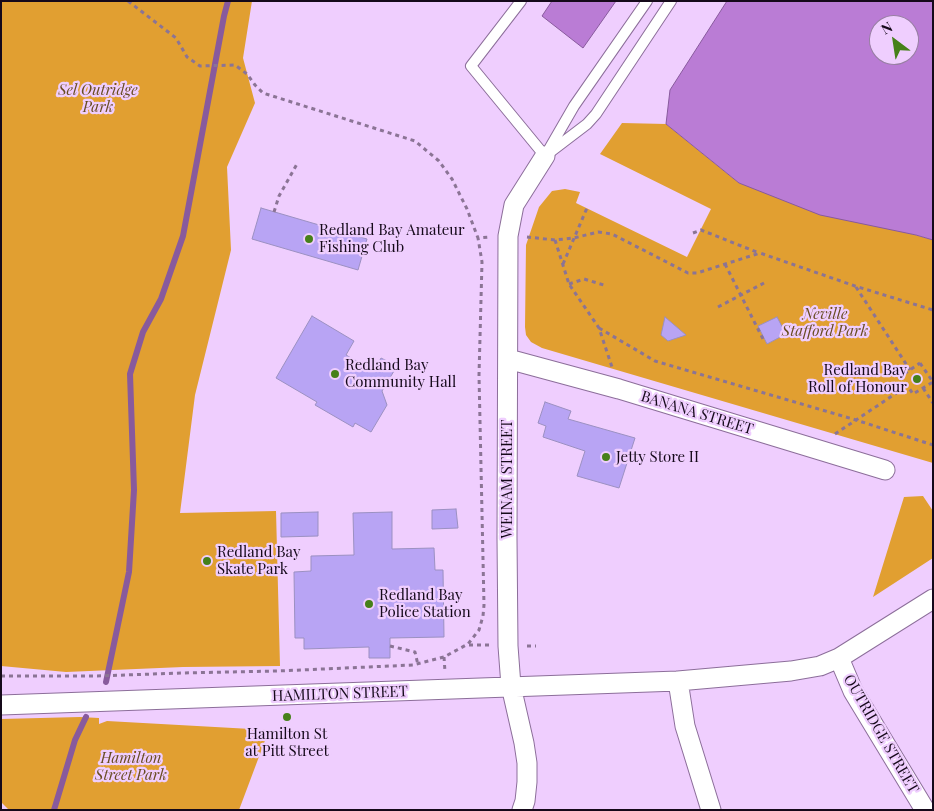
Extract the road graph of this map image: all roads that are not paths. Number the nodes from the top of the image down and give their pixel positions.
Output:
1 (522, 1) edge
2 (647, 1) edge
3 (671, 1) edge
4 (545, 156) junction
5 (508, 359) junction
6 (885, 470) dead end
7 (933, 599) edge
8 (839, 658) junction
9 (678, 682) junction
10 (511, 686) junction
11 (1, 705) edge
12 (522, 810) edge
13 (711, 810) edge
14 (925, 810) edge

1 - 4 lane
2 - 4 lane
3 - 4 lane
4 - 5 street, WEINAM STREET
5 - 6 street, BANANA STREET
5 - 10 street, WEINAM STREET
7 - 8 street, HAMILTON STREET
8 - 9 street, HAMILTON STREET
8 - 14 street, OUTRIDGE STREET
9 - 10 street, HAMILTON STREET
9 - 13 street
10 - 11 street, HAMILTON STREET
10 - 12 street, WEINAM STREET

